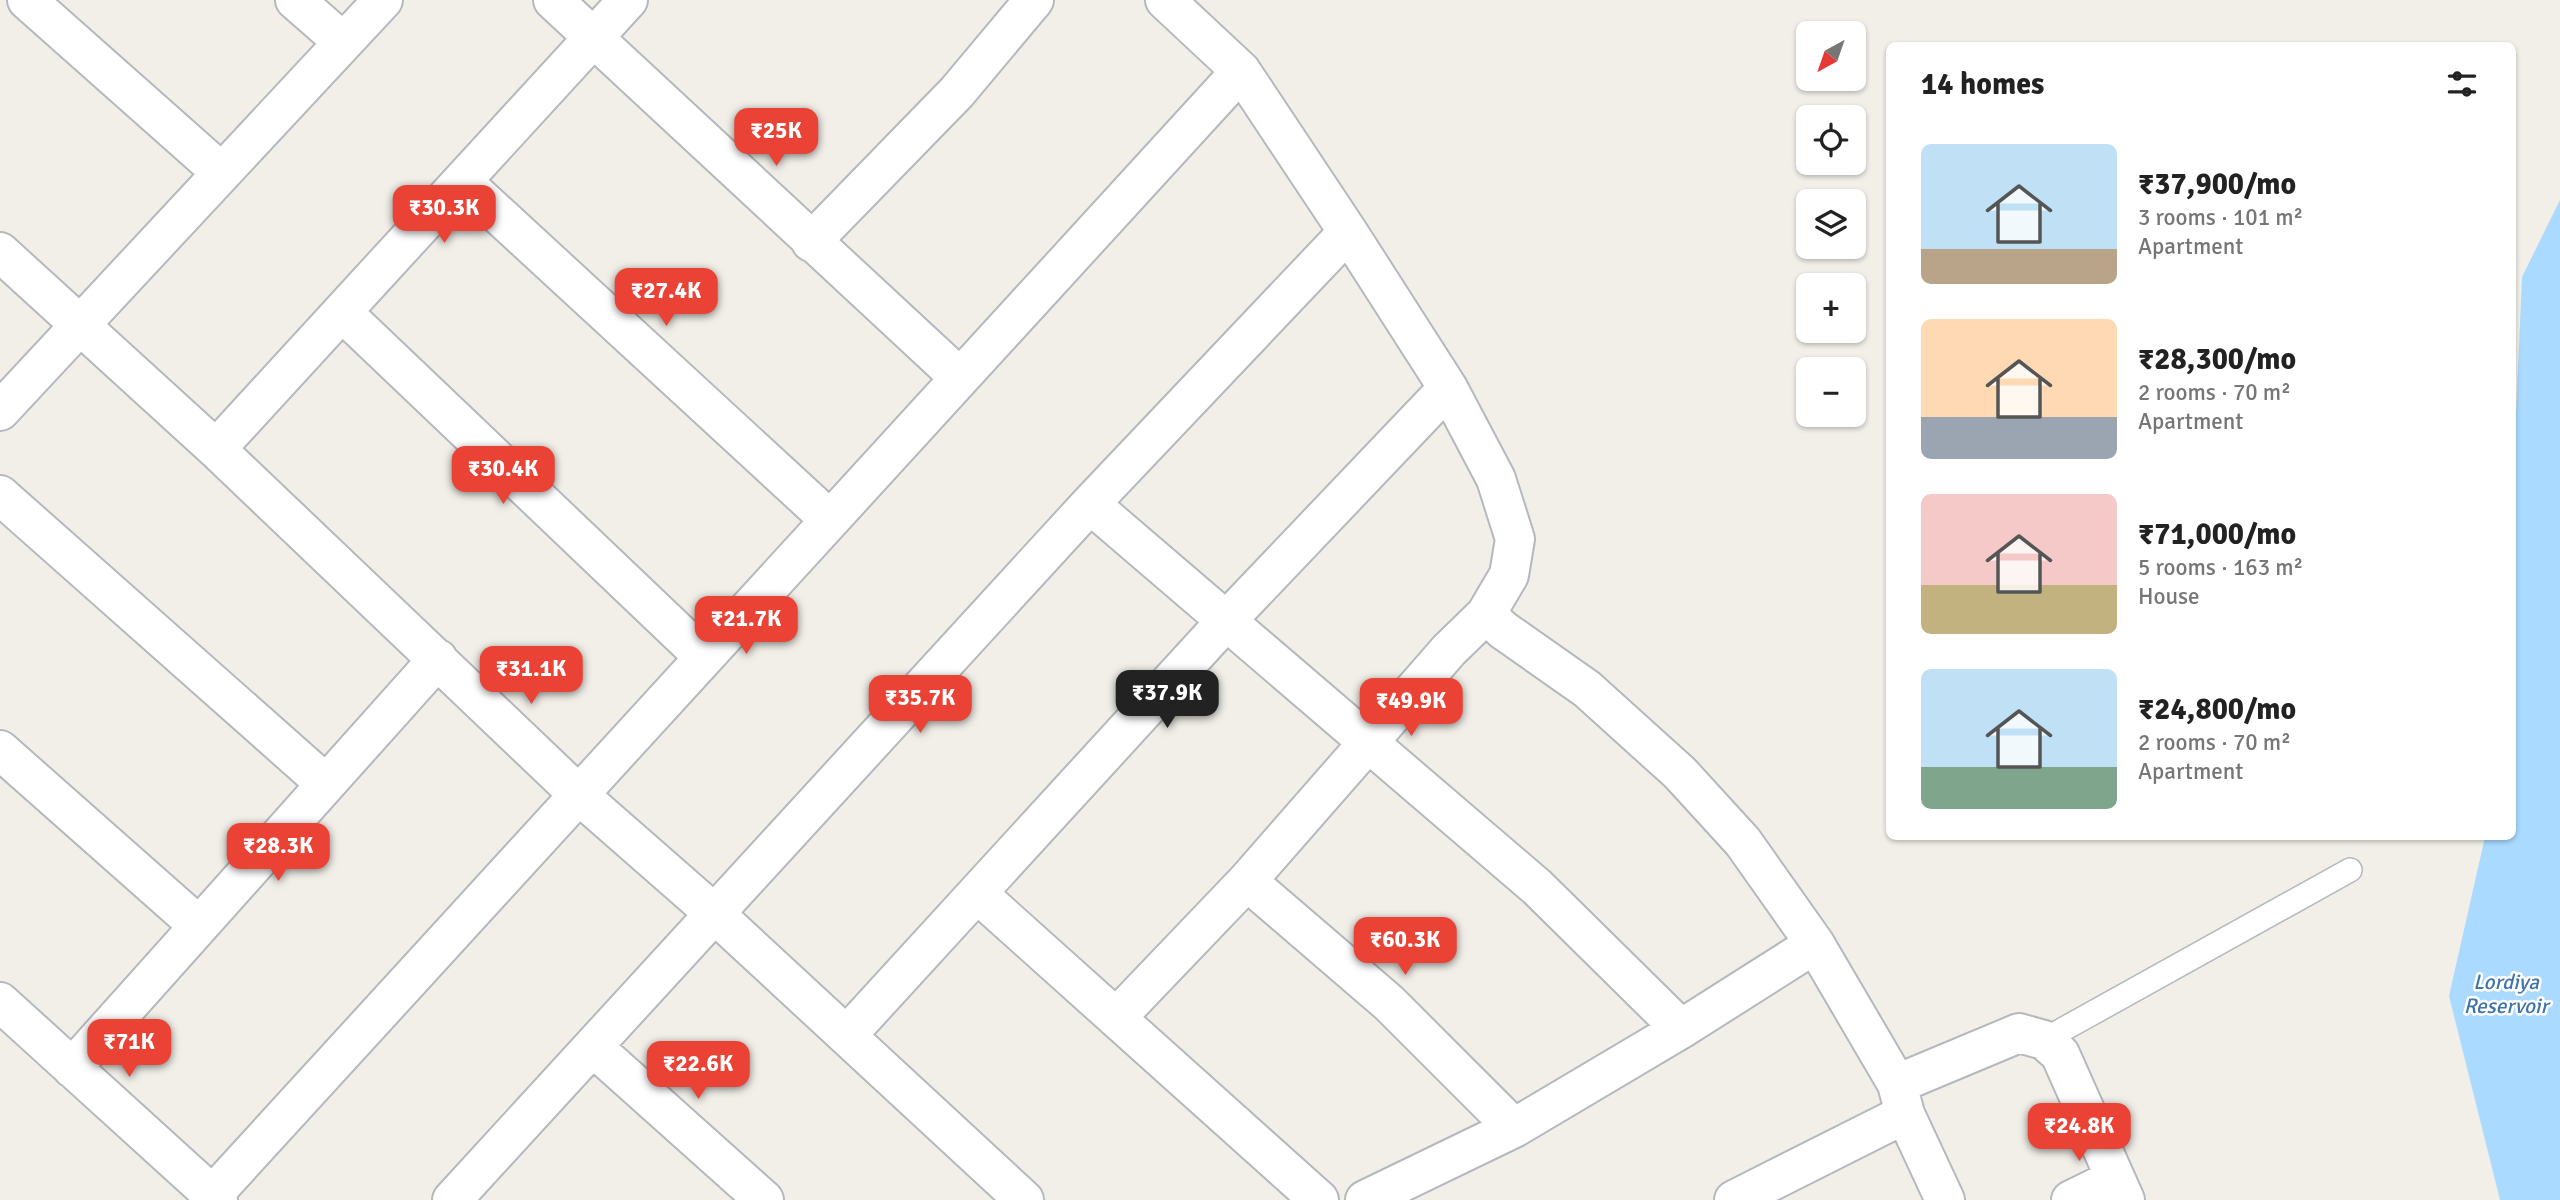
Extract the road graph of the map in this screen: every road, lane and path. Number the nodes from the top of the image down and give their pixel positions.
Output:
1 (27, 0) edge
2 (295, 0) edge
3 (383, 0) edge
4 (553, 0) edge
5 (628, 0) edge
6 (1034, 0) edge
7 (1165, 0) edge
8 (593, 37) junction
9 (343, 42) junction
10 (1241, 71) junction
11 (222, 173) junction
12 (462, 181) junction
13 (1348, 232) junction
14 (811, 242) junction
15 (0, 252) edge
16 (342, 312) junction
17 (80, 324) junction
18 (959, 377) junction
19 (1448, 388) junction
20 (0, 411) edge
21 (216, 449) junction
22 (0, 495) edge
23 (1090, 504) junction
24 (830, 520) junction
25 (1486, 614) junction
26 (1227, 620) junction
27 (704, 657) junction
28 (439, 659) junction
29 (1369, 742) junction
30 (0, 750) edge
31 (326, 784) junction
32 (579, 795) junction
33 (2350, 870) dead end
34 (1247, 881) junction
35 (978, 894) junction
36 (716, 915) junction
37 (199, 926) junction
38 (1815, 944) junction
39 (0, 1002) edge
40 (1116, 1018) junction
41 (1681, 1029) junction
42 (847, 1035) junction
43 (2044, 1040) junction
44 (593, 1047) junction
45 (72, 1068) junction
46 (1901, 1099) junction
47 (1514, 1128) junction
48 (2119, 1189) edge
49 (469, 1194) edge
50 (213, 1198) edge
51 (764, 1200) edge
52 (1024, 1200) edge
53 (1319, 1200) edge
54 (1365, 1200) edge
55 (1734, 1200) edge
56 (1945, 1200) edge
57 (2071, 1200) edge

1 - 11 street
2 - 9 street
3 - 9 street
4 - 8 street
5 - 8 street
6 - 14 street
7 - 10 street
8 - 12 street
8 - 14 street
9 - 11 street
10 - 13 street
10 - 18 street
11 - 17 street
12 - 16 street
12 - 24 street
13 - 19 street
13 - 23 street
14 - 18 street
15 - 17 street
16 - 21 street
16 - 27 street
17 - 20 street
17 - 21 street
18 - 24 street
19 - 25 street
19 - 26 street
21 - 28 street
22 - 31 street
23 - 26 street
23 - 36 street
24 - 27 street
25 - 29 street
25 - 38 street
26 - 29 street
26 - 35 street
27 - 32 street
28 - 31 street
28 - 32 street
29 - 34 street
29 - 41 street
30 - 37 street
31 - 37 street
32 - 36 street
32 - 50 street
33 - 43 lane
34 - 40 street
34 - 47 street
35 - 40 street
35 - 42 street
36 - 42 street
36 - 44 street
37 - 45 street
38 - 41 street
38 - 46 street
39 - 45 street
40 - 53 street
41 - 47 street
42 - 52 street
43 - 46 street
43 - 48 street
44 - 49 street
44 - 51 street
45 - 50 street
46 - 55 street
46 - 56 street
47 - 54 street
48 - 57 street

